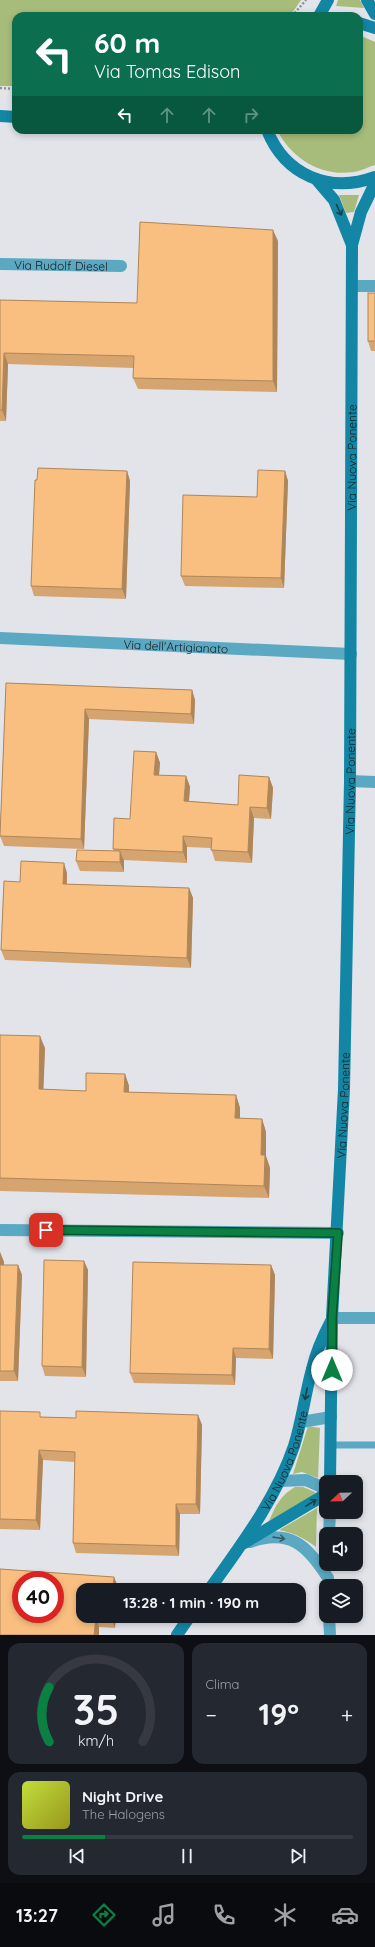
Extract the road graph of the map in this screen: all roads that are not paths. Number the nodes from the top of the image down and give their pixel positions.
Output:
1 (328, 0) edge
2 (367, 0) edge
3 (322, 12) edge
4 (375, 14) edge
5 (363, 24) edge
6 (375, 28) edge
7 (0, 116) edge
8 (12, 117) edge
9 (264, 134) edge
10 (269, 134) edge
11 (273, 144) junction
12 (375, 177) edge
13 (316, 180) junction
14 (375, 183) edge
15 (352, 245) junction
16 (0, 264) edge
17 (121, 266) dead end
18 (352, 286) junction
19 (375, 286) edge
20 (0, 638) edge
21 (352, 654) junction
22 (350, 782) junction
23 (375, 782) edge
24 (0, 1230) edge
25 (338, 1233) junction
26 (332, 1318) junction
27 (375, 1318) edge
28 (331, 1417) junction
29 (301, 1422) junction
30 (330, 1445) junction
31 (375, 1445) edge
32 (330, 1475) edge
33 (280, 1481) junction
34 (319, 1486) edge
35 (319, 1498) edge
36 (241, 1545) junction
37 (326, 1579) edge
38 (214, 1583) edge
39 (185, 1623) edge
40 (330, 1623) edge
41 (177, 1635) edge
42 (330, 1635) edge

1 - 3 street
2 - 4 street
5 - 6 street
7 - 8 street
9 - 11 street
10 - 11 street
11 - 13 street
12 - 13 street
13 -> 15 street, Via Nuova Ponente
14 - 15 street, Via Nuova Ponente
15 - 18 street, Via Nuova Ponente
16 - 17 street, Via Rudolf Diesel
18 - 19 street
18 - 21 street, Via Nuova Ponente
20 - 21 street, Via dell'Artigianato
21 - 22 street, Via Nuova Ponente
22 - 23 street
22 - 25 street, Via Nuova Ponente
24 - 25 street
25 - 26 street, Via Nuova Ponente
26 - 27 street
26 - 28 street, Via Nuova Ponente
26 -> 29 street, Via Nuova Ponente
28 - 29 street
28 - 30 street, Via Nuova Ponente
29 - 33 street, Via Nuova Ponente
30 - 31 lane
30 - 32 street, Via Nuova Ponente
33 - 34 street
33 - 36 street, Via Nuova Ponente
36 -> 35 street
36 -> 37 street
36 - 38 street, Via Nuova Ponente
39 - 41 street
40 - 42 street

